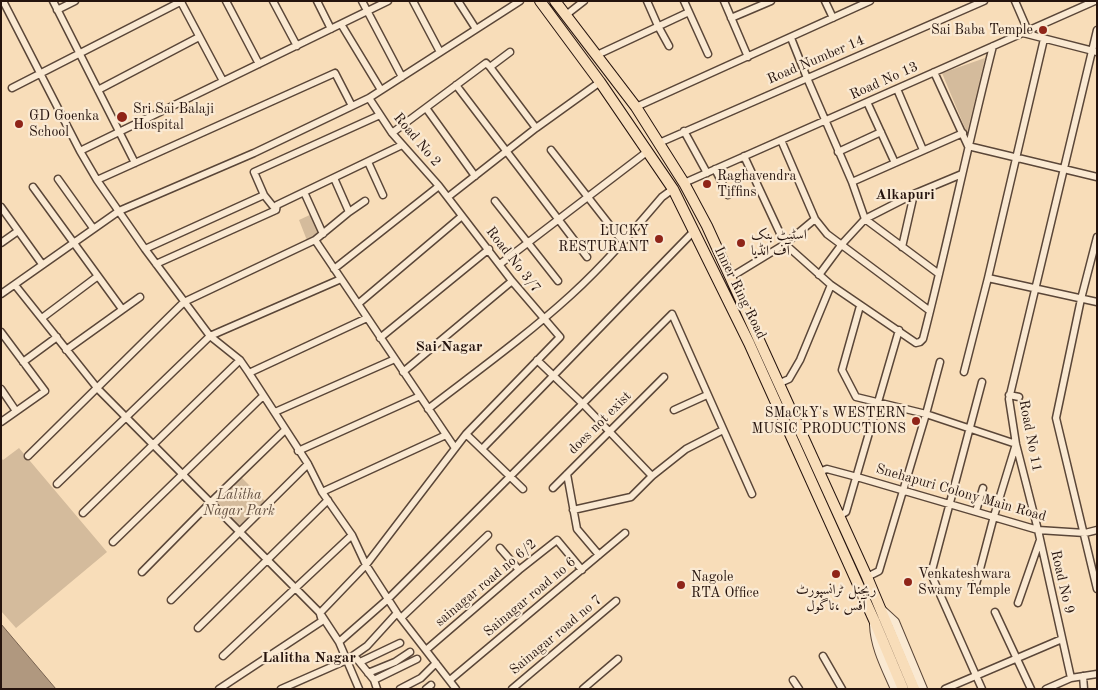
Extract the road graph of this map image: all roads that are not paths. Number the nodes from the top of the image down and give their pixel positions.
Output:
1 (3, 1) edge
2 (53, 1) edge
3 (75, 1) edge
4 (226, 1) edge
5 (273, 1) edge
6 (317, 1) edge
7 (362, 1) edge
8 (388, 1) edge
9 (413, 1) edge
10 (458, 1) edge
11 (520, 1) edge
12 (540, 1) edge
13 (555, 1) edge
14 (584, 1) edge
15 (647, 1) edge
16 (684, 1) edge
17 (724, 1) edge
18 (770, 1) edge
19 (825, 1) edge
20 (869, 1) edge
21 (984, 1) edge
22 (1015, 1) edge
23 (1095, 1) edge
24 (181, 2) edge
25 (57, 10) junction
26 (367, 11) junction
27 (689, 12) junction
28 (566, 15) junction
29 (731, 18) junction
30 (833, 18) junction
31 (341, 24) junction
32 (658, 26) junction
33 (331, 29) junction
34 (476, 29) junction
35 (1097, 30) edge
36 (1025, 32) junction
37 (563, 33) junction
38 (580, 33) junction
39 (199, 37) junction
40 (791, 38) junction
41 (1044, 39) junction
42 (297, 46) junction
43 (669, 46) dead end
44 (993, 46) junction
45 (1094, 51) edge
46 (440, 52) junction
47 (510, 52) dead end
48 (79, 54) junction
49 (708, 54) dead end
50 (597, 55) junction
51 (748, 58) junction
52 (259, 64) junction
53 (490, 67) junction
54 (934, 72) junction
55 (41, 73) junction
56 (402, 77) junction
57 (807, 78) junction
58 (223, 82) junction
59 (600, 82) junction
60 (456, 85) junction
61 (12, 88) dead end
62 (897, 89) junction
63 (98, 90) junction
64 (381, 90) junction
65 (369, 98) junction
66 (867, 102) junction
67 (352, 106) junction
68 (636, 107) junction
69 (426, 108) junction
70 (380, 115) junction
71 (825, 120) junction
72 (536, 128) junction
73 (972, 130) junction
74 (684, 131) junction
75 (120, 132) junction
76 (881, 132) junction
77 (392, 133) junction
78 (961, 134) junction
79 (781, 140) junction
80 (659, 143) junction
81 (402, 145) junction
82 (968, 146) junction
83 (551, 150) dead end
84 (924, 150) junction
85 (648, 151) junction
86 (80, 152) junction
87 (506, 152) junction
88 (838, 152) junction
89 (744, 156) junction
90 (1017, 157) junction
91 (368, 162) junction
92 (135, 163) junction
93 (895, 163) junction
94 (715, 169) junction
95 (1064, 169) junction
96 (707, 173) junction
97 (962, 174) junction
98 (475, 176) junction
99 (1097, 177) edge
100 (334, 178) junction
101 (58, 180) dead end
102 (97, 180) junction
103 (852, 182) junction
104 (684, 183) junction
105 (439, 186) junction
106 (33, 187) dead end
107 (673, 189) junction
108 (304, 192) junction
109 (914, 194) junction
110 (264, 195) junction
111 (383, 195) dead end
112 (728, 195) dead end
113 (589, 196) junction
114 (448, 197) junction
115 (365, 201) dead end
116 (495, 201) dead end
117 (1, 207) edge
118 (276, 210) junction
119 (119, 211) junction
120 (349, 212) junction
121 (462, 216) junction
122 (815, 219) junction
123 (865, 219) junction
124 (558, 220) junction
125 (93, 228) junction
126 (18, 231) junction
127 (694, 231) junction
128 (323, 234) junction
129 (1097, 237) edge
130 (315, 240) junction
131 (74, 242) junction
132 (528, 242) junction
133 (623, 242) junction
134 (1, 243) edge
135 (785, 244) junction
136 (842, 244) junction
137 (902, 247) junction
138 (145, 249) junction
139 (489, 249) junction
140 (587, 257) dead end
141 (42, 264) junction
142 (156, 264) junction
143 (500, 264) junction
144 (334, 270) junction
145 (819, 274) junction
146 (939, 274) junction
147 (98, 276) junction
148 (731, 277) junction
149 (988, 278) junction
150 (341, 279) junction
151 (512, 281) junction
152 (558, 281) dead end
153 (15, 284) junction
154 (831, 285) junction
155 (1034, 288) junction
156 (1, 294) edge
157 (140, 297) dead end
158 (1080, 299) junction
159 (184, 302) junction
160 (1097, 302) edge
161 (358, 304) junction
162 (860, 306) junction
163 (122, 310) junction
164 (930, 311) junction
165 (42, 318) junction
166 (367, 318) junction
167 (544, 319) junction
168 (899, 330) junction
169 (1, 332) edge
170 (210, 336) junction
171 (57, 337) junction
172 (380, 338) junction
173 (9, 342) junction
174 (1, 348) edge
175 (66, 350) junction
176 (394, 359) junction
177 (240, 360) junction
178 (537, 360) junction
179 (23, 362) junction
180 (940, 362) dead end
181 (403, 372) junction
182 (964, 372) dead end
183 (249, 373) junction
184 (554, 376) junction
185 (664, 377) dead end
186 (982, 382) dead end
187 (780, 384) junction
188 (1, 389) edge
189 (98, 389) junction
190 (708, 395) junction
191 (1009, 395) junction
192 (262, 396) junction
193 (420, 396) junction
194 (1020, 397) dead end
195 (878, 402) junction
196 (583, 404) junction
197 (428, 409) junction
198 (674, 410) dead end
199 (16, 411) junction
200 (275, 412) junction
201 (926, 414) junction
202 (126, 416) junction
203 (1, 422) edge
204 (969, 429) junction
205 (285, 430) junction
206 (723, 430) junction
207 (609, 432) junction
208 (466, 434) junction
209 (446, 435) junction
210 (154, 444) junction
211 (1016, 444) junction
212 (455, 448) junction
213 (482, 449) junction
214 (298, 451) junction
215 (28, 456) dead end
216 (308, 464) junction
217 (819, 472) junction
218 (183, 473) junction
219 (567, 474) junction
220 (510, 476) junction
221 (652, 476) junction
222 (857, 476) junction
223 (57, 484) dead end
224 (553, 488) dead end
225 (983, 488) dead end
226 (523, 489) dead end
227 (903, 490) junction
228 (322, 492) junction
229 (752, 494) dead end
230 (328, 500) junction
231 (211, 502) junction
232 (948, 505) junction
233 (573, 510) junction
234 (976, 512) junction
235 (83, 513) dead end
236 (839, 516) junction
237 (994, 516) junction
238 (1038, 530) junction
239 (1097, 530) edge
240 (240, 531) junction
241 (625, 533) dead end
242 (1085, 533) junction
243 (488, 534) dead end
244 (352, 535) junction
245 (1040, 540) junction
246 (113, 542) dead end
247 (500, 548) dead end
248 (600, 555) junction
249 (268, 559) junction
250 (366, 565) junction
251 (519, 570) junction
252 (582, 570) junction
253 (142, 572) dead end
254 (867, 577) junction
255 (295, 588) junction
256 (975, 588) dead end
257 (1097, 589) edge
258 (388, 599) junction
259 (171, 600) dead end
260 (616, 601) dead end
261 (1018, 603) dead end
262 (880, 609) junction
263 (995, 612) dead end
264 (320, 613) junction
265 (399, 615) junction
266 (874, 620) junction
267 (198, 628) dead end
268 (1062, 639) junction
269 (339, 642) junction
270 (400, 643) dead end
271 (426, 650) junction
272 (410, 652) dead end
273 (354, 655) junction
274 (224, 656) dead end
275 (823, 656) dead end
276 (417, 659) dead end
277 (1018, 659) junction
278 (347, 660) junction
279 (618, 660) dead end
280 (360, 662) junction
281 (436, 663) junction
282 (368, 673) junction
283 (1097, 674) edge
284 (977, 676) junction
285 (1083, 676) junction
286 (1071, 678) junction
287 (374, 680) junction
288 (794, 680) dead end
289 (452, 686) edge
290 (221, 688) edge
291 (281, 689) edge
292 (359, 689) edge
293 (377, 689) edge
294 (400, 689) edge
295 (512, 689) edge
296 (583, 689) edge
297 (799, 689) edge
298 (842, 689) edge
299 (895, 689) edge
300 (903, 689) edge
301 (914, 689) edge
302 (923, 689) edge
303 (946, 689) edge
304 (982, 689) edge
305 (1031, 689) edge
306 (1046, 689) edge
307 (1084, 689) edge

1 - 55 street
2 - 25 street
3 - 25 street
4 - 52 street
5 - 42 street
6 - 33 street
7 - 26 street
8 - 26 street
9 - 46 street
10 - 34 street
11 - 34 street
12 - 37 highway, Inner Ring Road
13 - 28 highway, Inner Ring Road
14 - 28 street
15 - 32 street
16 - 27 street
17 - 29 street
18 - 29 street
19 - 30 street
20 - 30 street
21 - 57 street, Road Number 14
22 - 36 street
23 - 36 street, Road No 13
24 - 39 street
24 - 48 street
25 - 48 street
26 - 31 street
26 - 56 street
27 - 32 street
27 - 49 street
28 - 38 highway, Inner Ring Road
29 - 51 street
30 - 40 street
31 - 33 street
31 - 64 street
32 - 43 street
32 - 50 street
33 - 42 street
34 - 46 street
35 - 45 street, Road No 11
36 - 41 street
36 - 44 street, Road No 13
37 - 38 highway
37 - 59 highway, Inner Ring Road
38 - 50 highway, Inner Ring Road
39 - 58 street
39 - 63 street
40 - 51 street
40 - 57 street
41 - 45 street
41 - 90 street
42 - 52 street
44 - 54 street, Road No 13
44 - 73 street
45 - 95 street, Road No 11
46 - 56 street
47 - 53 street
48 - 55 street
48 - 63 street
50 - 68 highway, Inner Ring Road
51 - 68 street
52 - 58 street
53 - 60 street
53 - 72 street
54 - 62 street, Road No 13
54 - 78 street
55 - 61 street
55 - 86 street
56 - 64 street
57 - 71 street
57 - 74 street, Road Number 14
58 - 75 street
59 - 72 street
59 - 85 highway, Inner Ring Road
60 - 69 street
60 - 87 street
62 - 66 street, Road No 13
62 - 84 street
63 - 75 street
64 - 65 street
65 - 67 street
65 - 70 street, Road No 2
66 - 71 street, Road No 13
66 - 76 street
67 - 92 street
67 - 119 street
68 - 80 highway, Inner Ring Road
69 - 77 street
69 - 98 street
70 - 77 street, Road No 2
70 - 110 street
71 - 79 street, Road No 13
71 - 88 street
72 - 87 street
73 - 78 street
73 - 82 street
74 - 80 street, Road Number 14
74 - 96 street
75 - 86 street
75 - 92 street
76 - 88 street
76 - 93 street
77 - 81 street, Road No 2
78 - 82 street
78 - 84 street
79 - 89 street, Road No 13
79 - 122 street
80 - 104 highway, Inner Ring Road
81 - 91 street
81 - 105 street, Road No 2
82 - 90 street
82 - 97 street
83 - 113 street
84 - 93 street
85 - 107 highway, Inner Ring Road
85 - 113 street
86 - 102 street
87 - 98 street
87 - 124 street
88 - 103 street
89 - 94 street, Road No 13
89 - 135 street
90 - 95 street
90 - 149 street
91 - 100 street
91 - 111 street
92 - 102 street
93 - 103 street
94 - 96 street, Road No 13
94 - 112 street
95 - 99 street
95 - 155 street, Road No 11
96 - 104 street, Road No 13
97 - 109 street
97 - 146 street
98 - 114 street
100 - 108 street
100 - 120 street
101 - 125 street
102 - 119 street
103 - 123 street
104 - 148 highway, Inner Ring Road
105 - 114 street, Road No 2
105 - 144 street
106 - 131 street
107 - 127 highway, Inner Ring Road
107 - 133 street
108 - 118 street
108 - 128 street
109 - 123 street
109 - 137 street
110 - 118 street
110 - 138 street
113 - 124 street
113 - 133 street
114 - 121 street, Road No 3/7
115 - 120 street
116 - 132 street
117 - 126 street
118 - 142 street
119 - 125 street
119 - 138 street
120 - 128 street
121 - 139 street, Road No 3/7
121 - 161 street
122 - 135 street
122 - 136 street
123 - 136 street
123 - 137 street
124 - 132 street
124 - 140 street
125 - 131 street
126 - 134 street
126 - 141 street
127 - 184 street
127 - 266 highway, Inner Ring Road
128 - 130 street
129 - 158 street
130 - 144 street
130 - 159 street
131 - 141 street
131 - 147 street
132 - 143 street
132 - 152 street
133 - 167 street
135 - 145 street
135 - 148 street
136 - 145 street
136 - 164 street
137 - 146 street
138 - 142 street
139 - 143 street, Road No 3/7
139 - 172 street
141 - 153 street
142 - 159 street
143 - 151 street, Road No 3/7
144 - 150 street
145 - 154 street
146 - 164 street
147 - 163 street
147 - 165 street
148 - 187 highway, Inner Ring Road
149 - 155 street
149 - 182 street
150 - 161 street
150 - 170 street
151 - 167 street, Road No 3/7
151 - 181 street
153 - 156 street
153 - 165 street
154 - 162 street
154 - 187 street
155 - 158 street
155 - 191 street, Road No 11
157 - 163 street
158 - 160 street
158 - 242 street
159 - 170 street
159 - 189 street
161 - 166 street
162 - 168 street
162 - 195 street
163 - 175 street
164 - 168 street
165 - 171 street
166 - 172 street
166 - 183 street
167 - 178 street, Road No 3/7
167 - 197 street
168 - 195 street
169 - 173 street
170 - 177 street
170 - 202 street
171 - 175 street
171 - 179 street
172 - 176 street
173 - 174 street
173 - 179 street
175 - 189 street
176 - 181 street
176 - 200 street
177 - 183 street
177 - 210 street
178 - 184 street
178 - 208 street
179 - 199 street
180 - 201 street
181 - 193 street
183 - 192 street
184 - 196 street
184 - 213 street
185 - 207 street, does not exist
186 - 204 street
187 - 217 highway, Inner Ring Road
188 - 199 street
189 - 202 street
189 - 215 street
190 - 196 street
190 - 198 street
190 - 206 street
191 - 194 street
191 - 211 street, Road No 11
192 - 200 street
192 - 218 street
193 - 197 street
193 - 214 street
195 - 201 street
195 - 222 street
196 - 207 street
196 - 220 street
197 - 209 street
199 - 203 street
200 - 205 street
201 - 204 street
201 - 227 street
202 - 210 street
202 - 223 street
204 - 211 street
204 - 232 street
205 - 214 street
205 - 231 street
206 - 221 street
206 - 229 street
207 - 219 street, does not exist
207 - 221 street
208 - 212 street
208 - 213 street
209 - 212 street
209 - 228 street
210 - 218 street
210 - 235 street
211 - 237 street
211 - 238 street, Road No 11
212 - 250 street
213 - 220 street
214 - 216 street
216 - 228 street
216 - 240 street
217 - 222 street, Snehapuri Colony Main Road
217 - 236 highway, Inner Ring Road
218 - 231 street
218 - 246 street
219 - 224 street, does not exist
219 - 233 street
220 - 226 street
220 - 258 street
221 - 233 street
222 - 227 street, Snehapuri Colony Main Road
222 - 236 street
225 - 234 street
227 - 232 street, Snehapuri Colony Main Road
227 - 254 street
228 - 230 street
230 - 244 street
230 - 249 street
231 - 240 street
231 - 253 street
232 - 234 street, Snehapuri Colony Main Road
232 - 284 street
233 - 248 street
234 - 237 street, Snehapuri Colony Main Road
236 - 254 highway, Inner Ring Road
237 - 238 street, Snehapuri Colony Main Road
237 - 256 street
238 - 242 street, Snehapuri Colony Main Road
238 - 245 street, Road No 9
239 - 242 street, Snehapuri Colony Main Road
240 - 249 street
240 - 259 street
241 - 248 street, Sainagar road no 6
242 - 257 street
243 - 265 street
244 - 250 street
244 - 255 street
245 - 261 street
245 - 268 street, Road No 9
247 - 251 street
248 - 252 street, Sainagar road no 6
249 - 255 street
249 - 267 street
250 - 258 street
250 - 264 street
251 - 252 street, sainagar road no 6/2
251 - 271 street, sainagar road no 6/2
252 - 289 street, Sainagar road no 6
254 - 262 highway, Inner Ring Road
255 - 264 street
255 - 274 street
258 - 265 street
258 - 269 street
260 - 295 street, Sainagar road no 7
262 - 301 highway, Inner Ring Road
262 - 302 street
263 - 277 street
264 - 269 street
264 - 290 street
265 - 271 street
265 - 273 street
266 - 299 street
266 - 300 highway, Inner Ring Road
268 - 277 street
268 - 286 street, Road No 9
269 - 278 street
270 - 280 street
271 - 281 street
272 - 282 street
273 - 278 street
273 - 280 street
275 - 298 street
276 - 287 street
277 - 284 street
277 - 305 street
278 - 291 street
278 - 292 street
279 - 296 street
280 - 282 street
281 - 289 street
281 - 294 street
282 - 287 street
283 - 285 street
284 - 303 street
284 - 304 street
285 - 286 street
285 - 307 street
286 - 306 street
287 - 293 street
288 - 297 street

